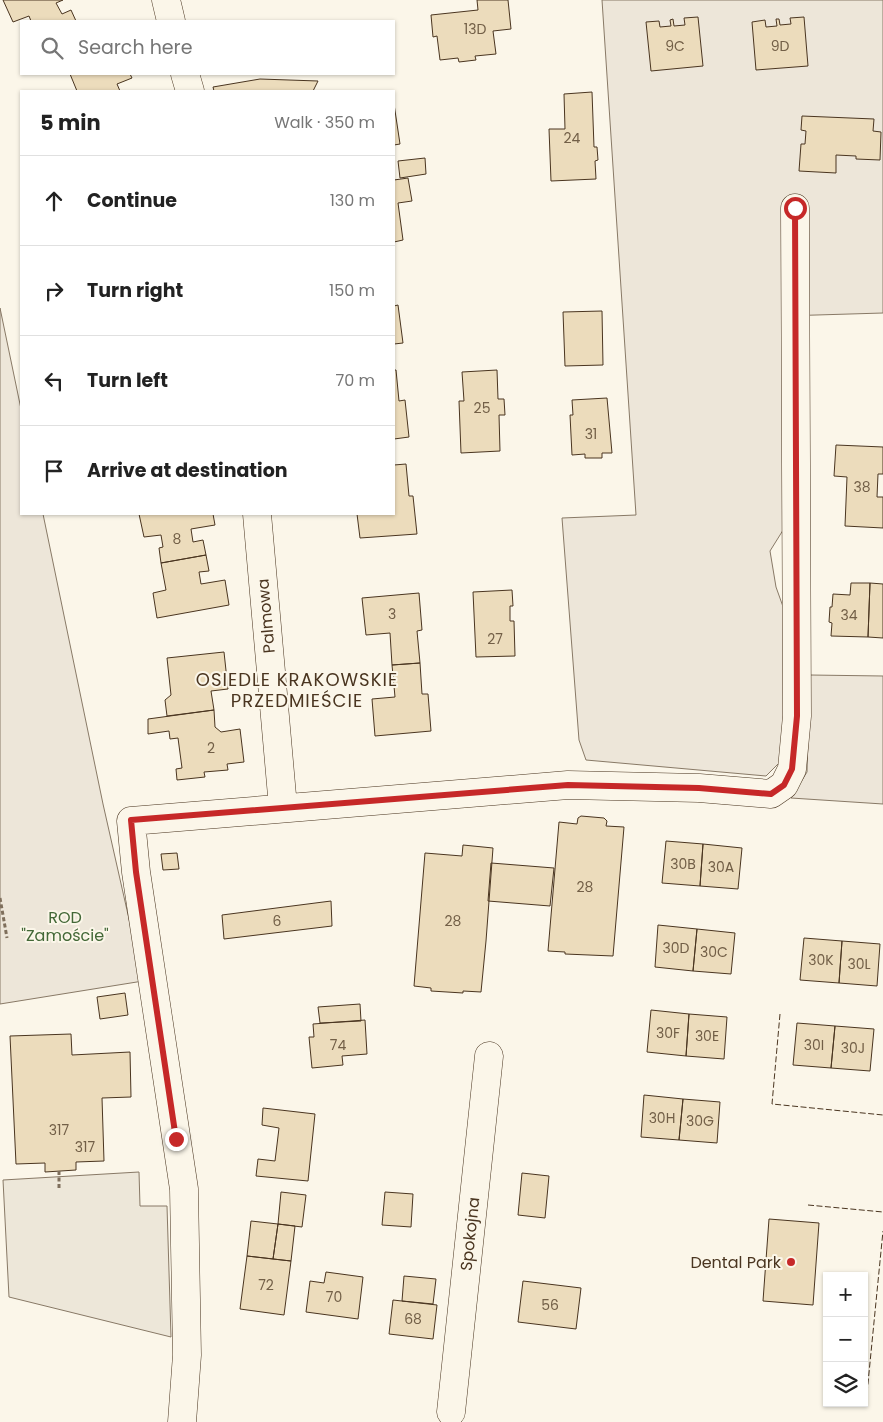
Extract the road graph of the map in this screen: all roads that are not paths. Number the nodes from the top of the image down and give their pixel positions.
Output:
1 (166, 0) edge
2 (171, 20) edge
3 (185, 75) edge
4 (190, 90) edge
5 (795, 208) dead end
6 (257, 515) edge
7 (283, 807) junction
8 (489, 1056) dead end
9 (450, 1412) dead end
10 (182, 1422) edge

1 - 2 street
3 - 4 street
5 - 7 street
6 - 7 street, Palmowa
7 - 10 street
8 - 9 street, Spokojna

